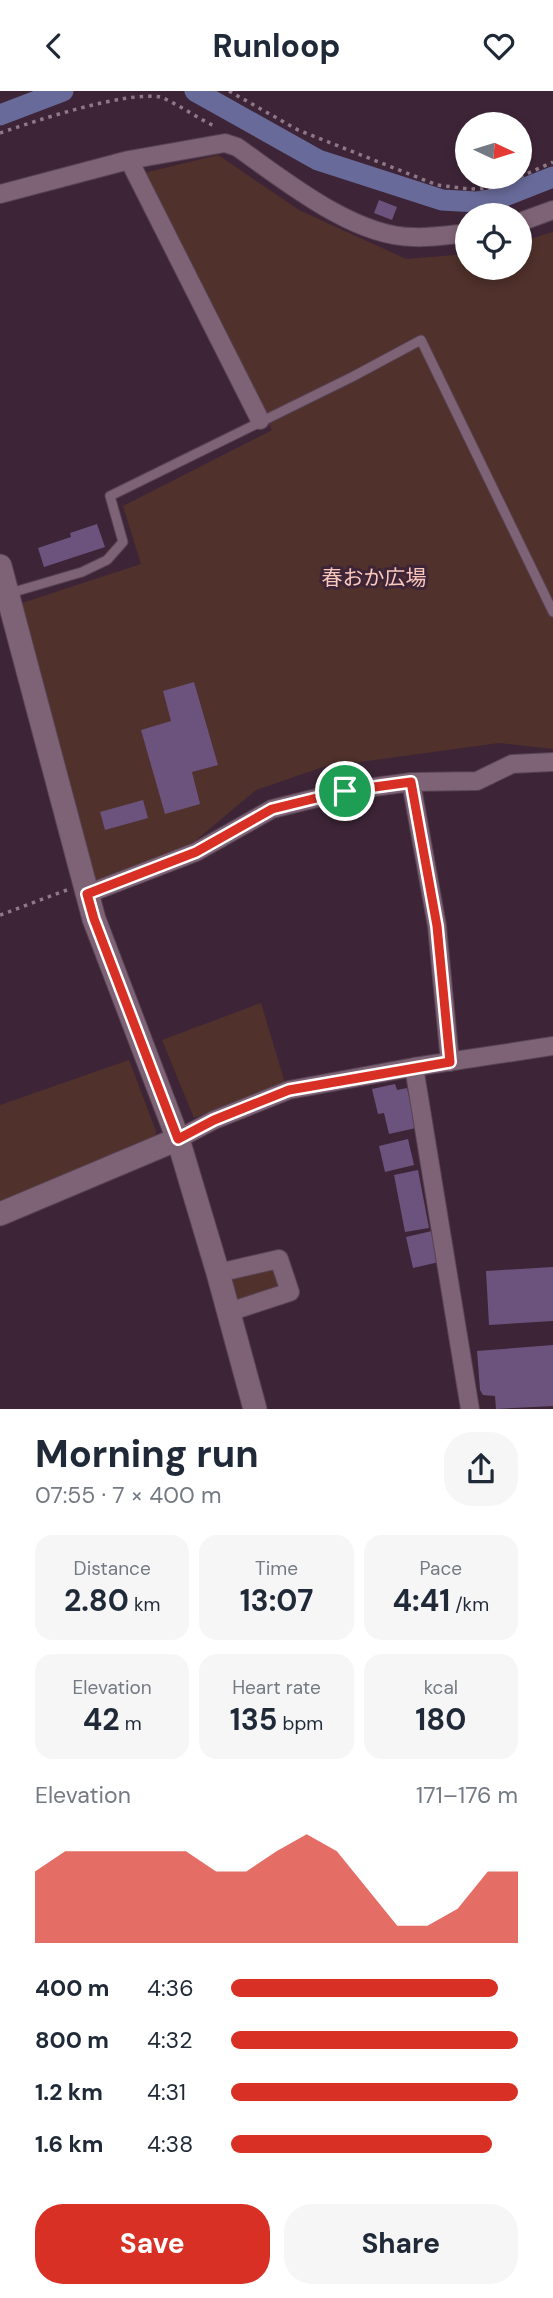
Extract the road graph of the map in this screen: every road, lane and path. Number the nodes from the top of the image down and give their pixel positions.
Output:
1 (229, 91) edge
2 (0, 132) edge
3 (225, 143) junction
4 (129, 160) junction
5 (553, 162) edge
6 (0, 194) edge
7 (553, 210) edge
8 (532, 218) edge
9 (455, 234) edge
10 (260, 421) junction
11 (0, 566) edge
12 (7, 594) junction
13 (553, 613) edge
14 (553, 762) edge
15 (411, 782) junction
16 (85, 889) junction
17 (0, 915) edge
18 (553, 1047) edge
19 (450, 1062) junction
20 (414, 1067) junction
21 (178, 1139) junction
22 (0, 1213) edge
23 (218, 1273) junction
24 (229, 1312) junction
25 (255, 1409) edge
26 (470, 1409) edge

1 - 5 path
2 - 3 path
3 - 4 street
3 - 9 street
4 - 6 street
4 - 10 street
7 - 8 street
10 - 12 lane
10 - 13 lane
11 - 12 street
12 - 16 street
14 - 15 street
15 - 16 street
15 - 19 street
16 - 17 path
16 - 21 street
18 - 19 street
19 - 20 street
20 - 21 street
20 - 26 street
21 - 22 street
21 - 23 street
23 - 24 street
23 - 24 street
24 - 25 street

